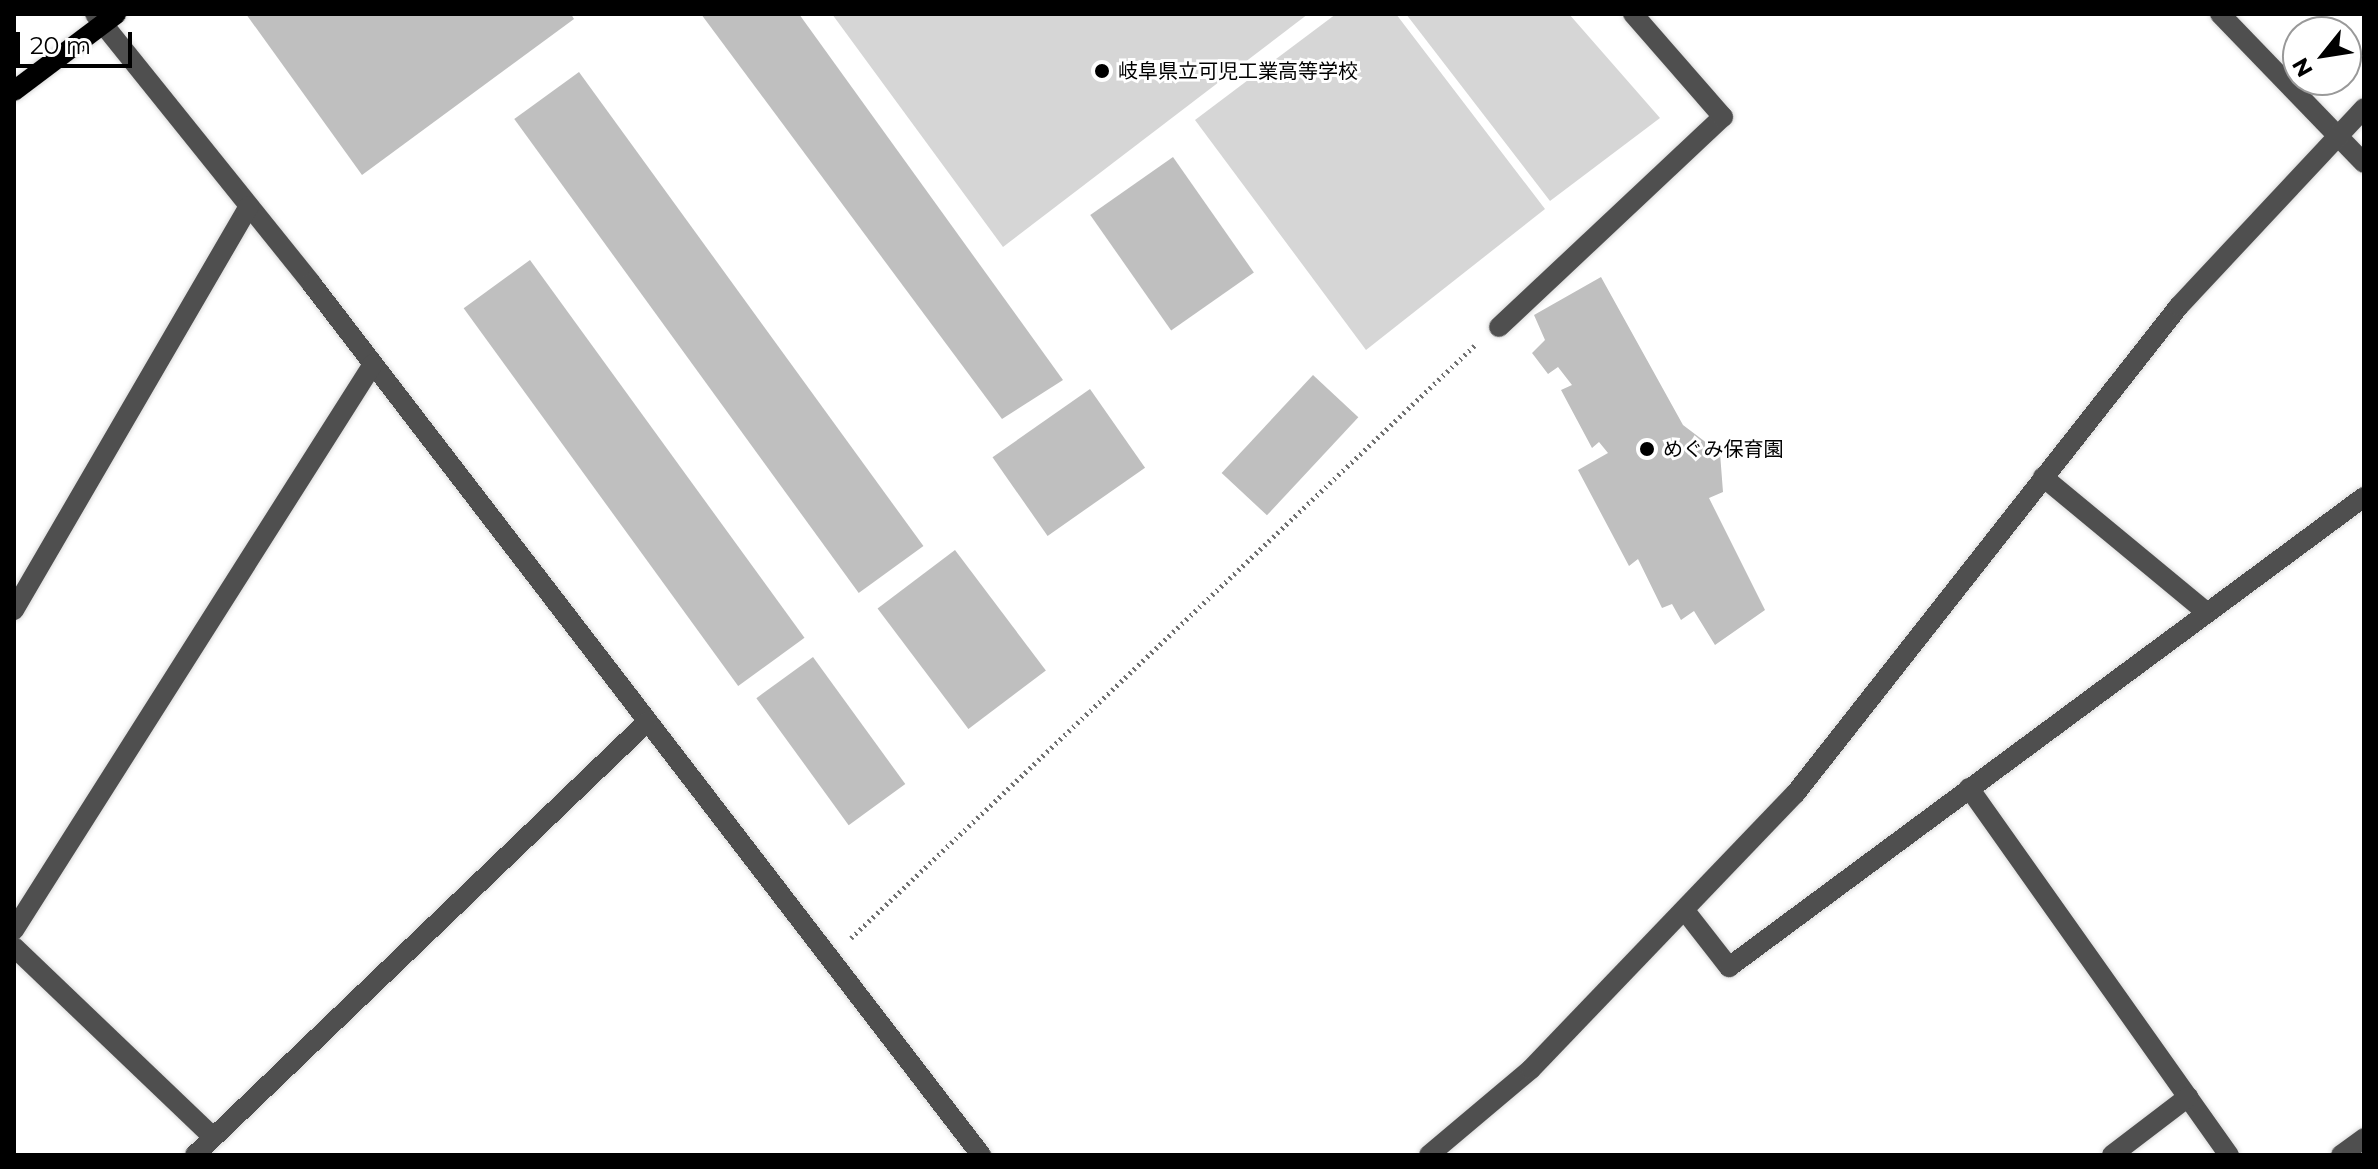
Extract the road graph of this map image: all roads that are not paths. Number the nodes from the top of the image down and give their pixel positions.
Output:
1 (1633, 14) edge
2 (2220, 14) edge
3 (104, 17) edge
4 (14, 91) edge
5 (2364, 108) edge
6 (2337, 136) junction
7 (2364, 163) edge
8 (249, 206) junction
9 (1499, 327) road end
10 (373, 364) junction
11 (2043, 477) junction
12 (2364, 497) edge
13 (14, 610) edge
14 (2206, 612) junction
15 (646, 723) junction
16 (1969, 788) junction
17 (1686, 912) junction
18 (14, 930) edge
19 (14, 947) edge
20 (2188, 1097) junction
21 (211, 1135) junction
22 (2364, 1138) edge
23 (195, 1155) edge
24 (981, 1155) edge
25 (1429, 1155) edge
26 (2112, 1155) edge
27 (2229, 1155) edge
28 (2341, 1155) edge

1 - 9 street
2 - 6 street
3 - 4 main road
3 - 8 street
5 - 6 street
6 - 7 street
6 - 11 street
8 - 10 street
8 - 13 street
10 - 15 street
10 - 18 street
11 - 14 street
11 - 17 street
12 - 14 street
14 - 16 street
15 - 21 street
15 - 24 street
16 - 17 street
16 - 20 street
17 - 25 street
19 - 21 street
20 - 26 street
20 - 27 street
21 - 23 street
22 - 28 street

